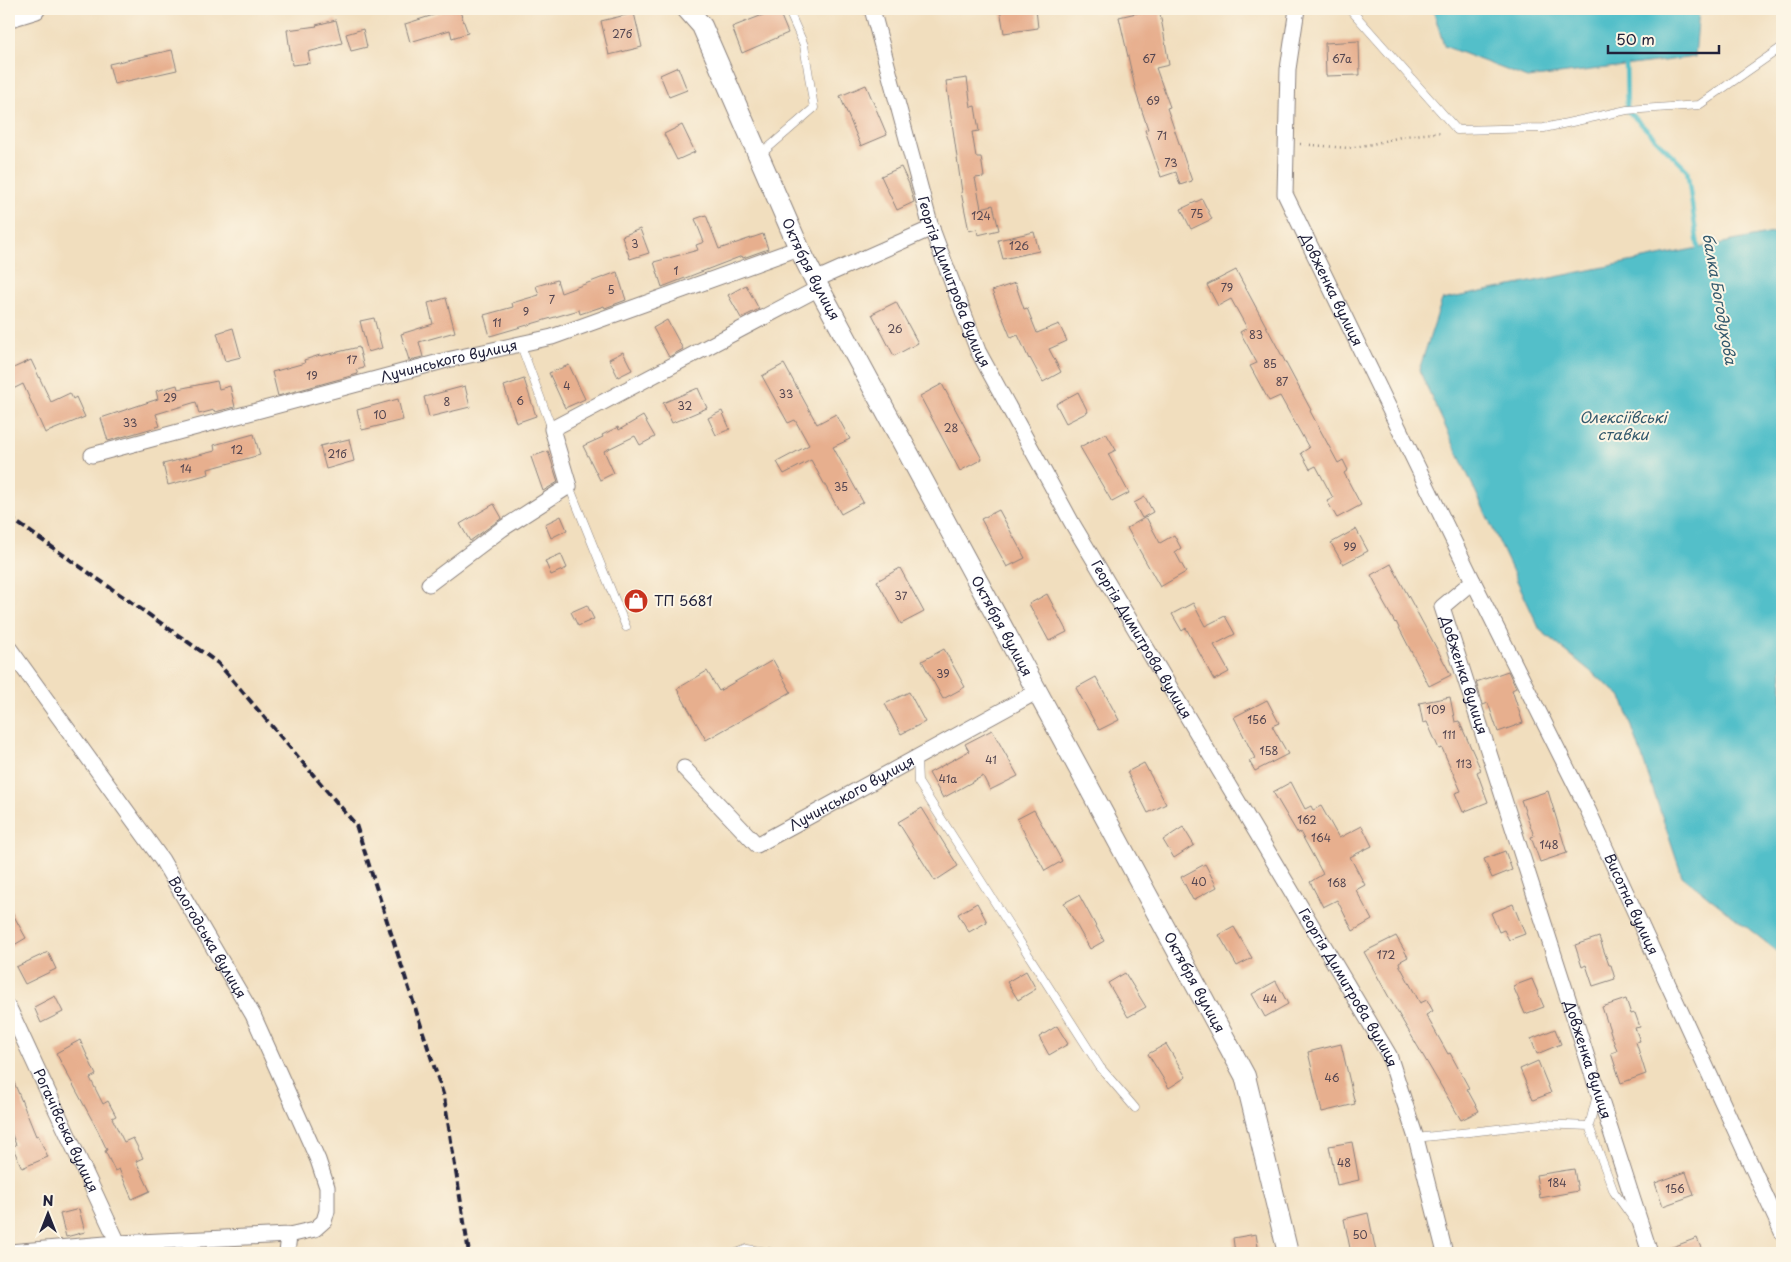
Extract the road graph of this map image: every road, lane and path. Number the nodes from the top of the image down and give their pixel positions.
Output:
1 (35, 9) edge
2 (687, 9) edge
3 (788, 9) edge
4 (872, 9) edge
5 (1297, 9) edge
6 (1350, 9) edge
7 (9, 17) edge
8 (1782, 47) edge
9 (1457, 130) junction
10 (1286, 143) junction
11 (758, 157) junction
12 (932, 228) junction
13 (799, 248) junction
14 (817, 284) junction
15 (520, 343) junction
16 (552, 429) junction
17 (92, 454) dead end
18 (569, 486) junction
19 (1473, 581) junction
20 (430, 584) dead end
21 (626, 627) dead end
22 (9, 648) edge
23 (1038, 691) junction
24 (917, 759) junction
25 (684, 768) dead end
26 (9, 1008) edge
27 (1598, 1093) junction
28 (1135, 1108) dead end
29 (1589, 1126) junction
30 (1416, 1138) junction
31 (1782, 1232) edge
32 (1644, 1233) junction
33 (289, 1235) junction
34 (119, 1248) edge
35 (9, 1252) edge
36 (286, 1253) edge
37 (737, 1253) edge
38 (775, 1253) edge
39 (1288, 1253) edge
40 (1445, 1253) edge
41 (1650, 1253) edge

1 - 7 street
2 - 11 street, Октября вулиця
3 - 11 lane
4 - 12 street, Георгія Димитрова вулиця
5 - 10 street, Довженка вулиця
6 - 9 lane
8 - 9 lane
9 - 10 path
10 - 19 street, Довженка вулиця
11 - 13 street, Октября вулиця
12 - 14 street
12 - 30 street, Георгія Димитрова вулиця
13 - 14 street, Октября вулиця
13 - 15 street, Лучинського вулиця
14 - 16 street
14 - 23 street, Октября вулиця
15 - 16 lane
15 - 17 street, Лучинського вулиця
16 - 18 street
18 - 20 street
18 - 21 lane
19 - 27 street, Довженка вулиця
19 - 31 street, Висотна вулиця
22 - 33 street, Вологодська вулиця
23 - 24 street, Лучинського вулиця
23 - 39 street, Октября вулиця
24 - 25 street, Лучинського вулиця
24 - 28 lane
26 - 34 street, Рогачівська вулиця
27 - 29 lane
27 - 32 street, Довженка вулиця
29 - 30 lane
29 - 32 lane
30 - 40 street, Георгія Димитрова вулиця
32 - 41 street, Довженка вулиця
33 - 34 street
33 - 36 street
34 - 35 street
37 - 38 lane

